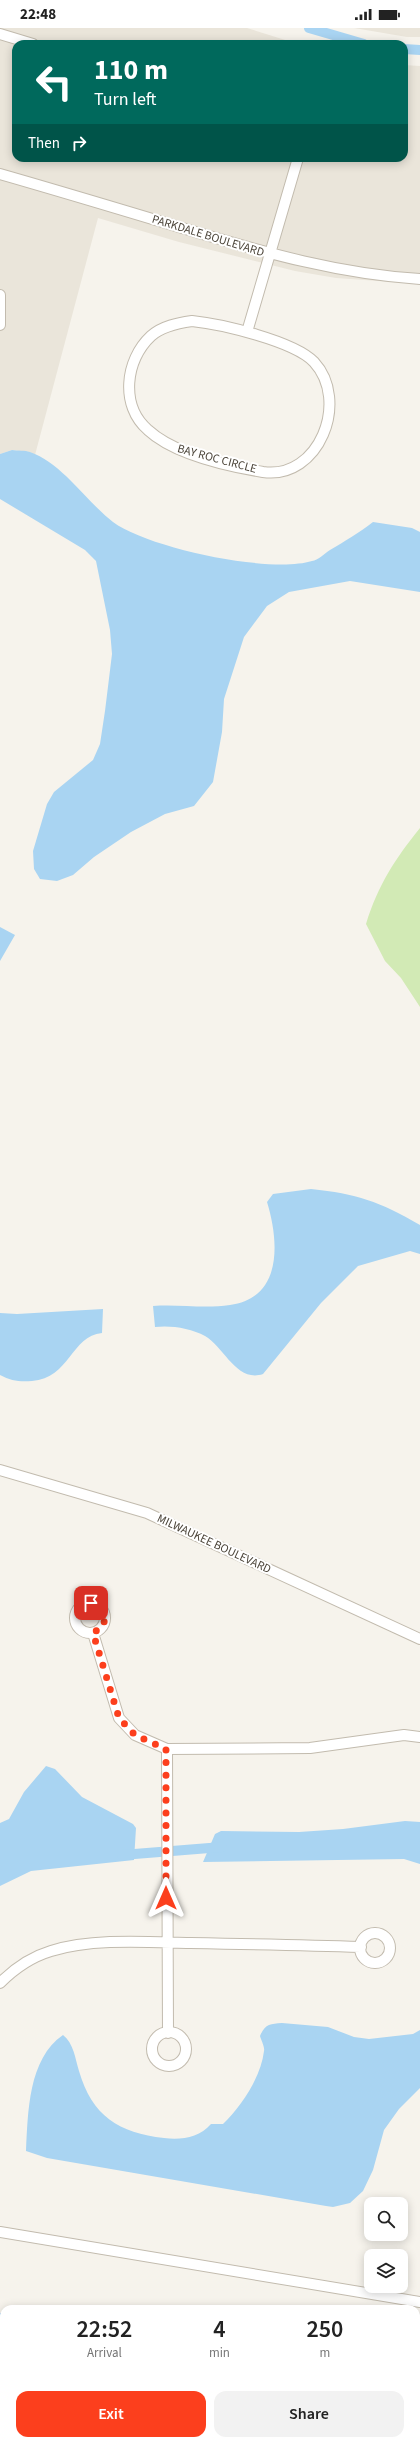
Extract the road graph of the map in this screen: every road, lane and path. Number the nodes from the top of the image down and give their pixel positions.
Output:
1 (0, 34) edge
2 (20, 40) edge
3 (297, 162) edge
4 (0, 174) edge
5 (271, 254) junction
6 (420, 279) edge
7 (0, 295) edge
8 (0, 325) edge
9 (247, 332) junction
10 (0, 1470) edge
11 (93, 1633) dead end
12 (420, 1639) edge
13 (420, 1737) edge
14 (166, 1749) junction
15 (167, 1942) junction
16 (360, 1947) dead end
17 (0, 1983) edge
18 (168, 2033) dead end
19 (0, 2232) edge
20 (420, 2302) edge

1 - 2 street
3 - 5 street
4 - 5 street, PARKDALE BOULEVARD
5 - 6 street, PARKDALE BOULEVARD
5 - 9 street
7 - 8 street
9 - 9 street, BAY ROC CIRCLE
10 - 12 street, MILWAUKEE BOULEVARD
11 - 14 street
13 - 14 street
14 - 15 street
15 - 16 street
15 - 17 street
15 - 18 street
19 - 20 street

